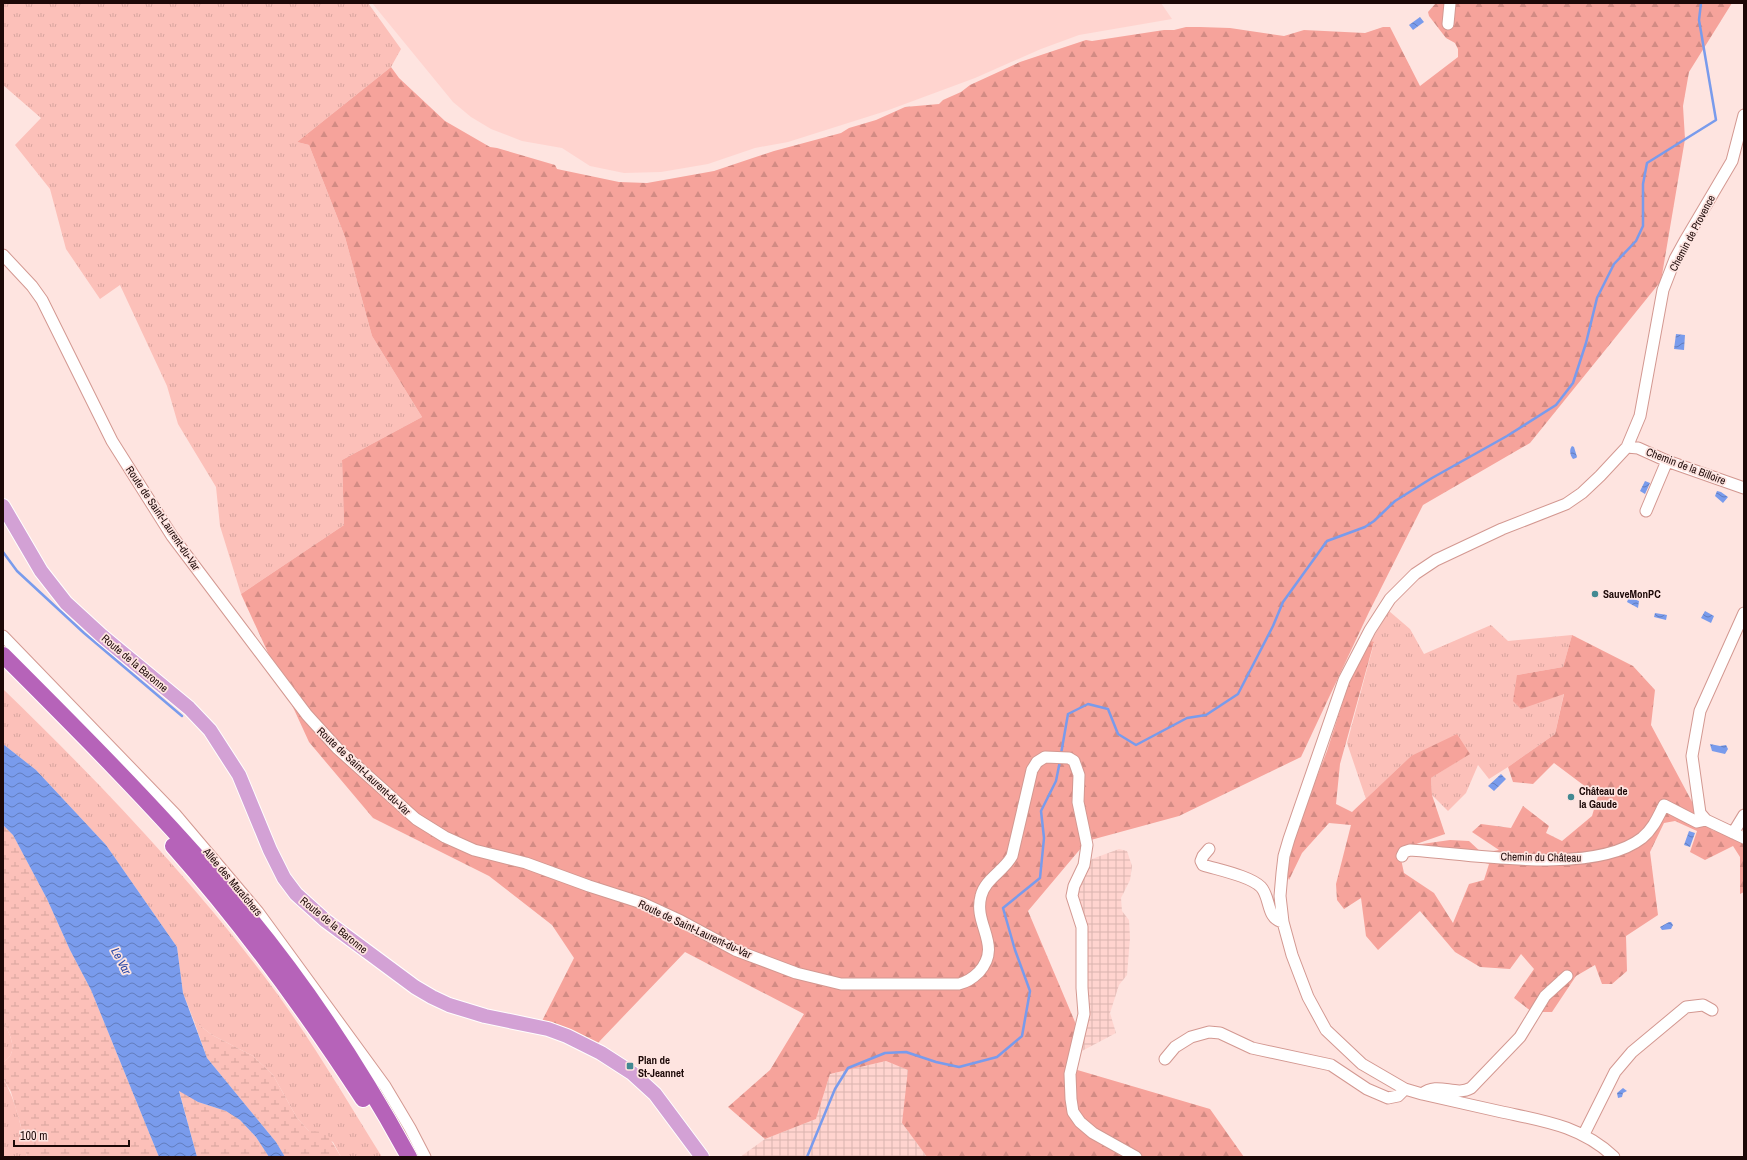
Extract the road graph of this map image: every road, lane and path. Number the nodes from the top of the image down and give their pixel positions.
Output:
1 (1450, 3) edge
2 (1448, 24) dead end
3 (1744, 115) edge
4 (3, 254) edge
5 (1627, 447) junction
6 (1667, 461) junction
7 (1744, 488) edge
8 (3, 506) edge
9 (1646, 511) dead end
10 (1744, 613) edge
11 (3, 636) edge
12 (3, 656) edge
13 (3, 671) edge
14 (1744, 815) edge
15 (1706, 820) junction
16 (1733, 833) junction
17 (1744, 838) edge
18 (1209, 849) dead end
19 (1402, 856) dead end
20 (1283, 922) junction
21 (1567, 976) dead end
22 (1712, 1010) dead end
23 (1166, 1059) dead end
24 (1405, 1089) junction
25 (1422, 1094) junction
26 (1584, 1134) junction
27 (397, 1157) edge
28 (410, 1157) edge
29 (425, 1157) edge
30 (702, 1157) edge
31 (1136, 1157) edge
32 (1614, 1157) edge

1 - 2 street
3 - 5 street, Chemin de Provence
4 - 31 street, Route de Saint-Laurent-du-Var
5 - 6 street, Chemin de la Billoire
5 - 20 street
6 - 7 street, Chemin de la Billoire
6 - 9 street
8 - 30 main road, Route de la Baronne
10 - 15 street
11 - 29 street, Allée des Maraîchers
12 - 28 highway
13 - 27 highway
14 - 16 street
15 - 16 street, Chemin du Château
15 - 19 street, Chemin du Château
16 - 17 street, Chemin du Château
18 - 20 street
20 - 24 street
21 - 25 street
22 - 26 street
23 - 24 street
24 - 25 street
25 - 26 street
26 - 32 street

